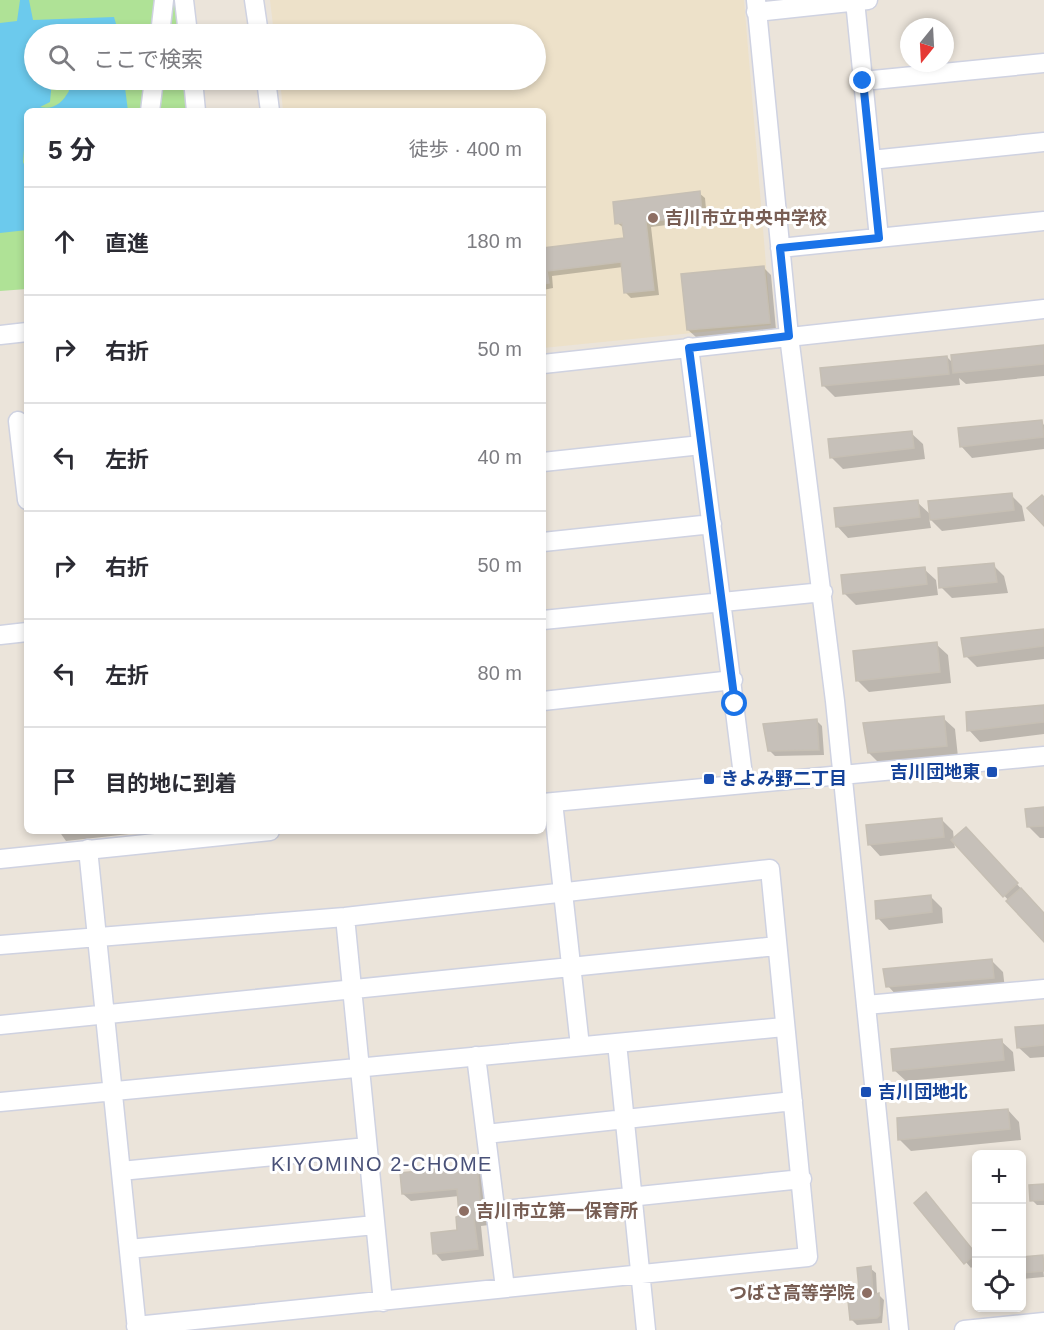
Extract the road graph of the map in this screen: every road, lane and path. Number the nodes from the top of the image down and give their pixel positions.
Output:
1 (164, 0) edge
2 (184, 0) edge
3 (254, 0) edge
4 (862, 1) edge
5 (756, 6) edge
6 (161, 24) edge
7 (187, 24) edge
8 (258, 24) edge
9 (1044, 63) edge
10 (863, 81) junction
11 (153, 90) edge
12 (194, 90) edge
13 (267, 90) edge
14 (150, 108) edge
15 (196, 108) edge
16 (270, 108) edge
17 (1044, 142) edge
18 (871, 160) junction
19 (1044, 221) edge
20 (879, 238) junction
21 (780, 248) junction
22 (1044, 309) edge
23 (24, 332) edge
24 (0, 335) edge
25 (789, 336) junction
26 (689, 348) junction
27 (546, 364) edge
28 (15, 422) edge
29 (701, 446) junction
30 (546, 462) edge
31 (24, 480) edge
32 (712, 524) junction
33 (546, 542) edge
34 (823, 592) junction
35 (722, 602) junction
36 (546, 620) edge
37 (24, 632) edge
38 (0, 635) edge
39 (733, 680) junction
40 (546, 700) edge
41 (1044, 756) edge
42 (843, 774) junction
43 (744, 783) junction
44 (548, 802) edge
45 (218, 834) edge
46 (183, 836) edge
47 (88, 849) junction
48 (0, 859) edge
49 (565, 892) junction
50 (345, 917) junction
51 (96, 935) junction
52 (0, 945) edge
53 (777, 946) junction
54 (572, 967) junction
55 (1044, 989) edge
56 (353, 990) junction
57 (866, 1005) junction
58 (106, 1013) junction
59 (0, 1025) edge
60 (784, 1027) junction
61 (617, 1043) junction
62 (580, 1046) junction
63 (476, 1056) junction
64 (360, 1066) junction
65 (111, 1090) junction
66 (793, 1101) junction
67 (0, 1102) edge
68 (625, 1119) junction
69 (486, 1134) junction
70 (368, 1147) junction
71 (121, 1171) junction
72 (802, 1179) junction
73 (634, 1197) junction
74 (495, 1211) junction
75 (375, 1225) junction
76 (129, 1249) junction
77 (640, 1276) junction
78 (505, 1288) junction
79 (383, 1302) junction
80 (1044, 1322) edge
81 (137, 1328) edge
82 (646, 1330) edge
83 (899, 1330) edge
84 (964, 1330) edge

1 - 6 street
2 - 7 street
3 - 8 street
4 - 5 street
4 - 10 street
5 - 21 street
9 - 10 street
10 - 18 street
11 - 14 street
12 - 15 street
13 - 16 street
17 - 18 street
18 - 20 street
19 - 20 street
20 - 21 street
21 - 25 street
22 - 25 street
23 - 24 street
25 - 26 street
25 - 34 street
26 - 27 street
26 - 29 street
28 - 31 street
29 - 30 street
29 - 32 street
32 - 33 street
32 - 35 street
34 - 35 street
34 - 42 street
35 - 36 street
35 - 39 street
37 - 38 street
39 - 40 street
39 - 43 street
41 - 42 street
42 - 43 street
42 - 57 street
43 - 44 street
44 - 49 street
45 - 46 street
46 - 47 street
47 - 48 street
47 - 51 street
49 - 50 street
49 - 53 street
49 - 54 street
50 - 51 street
50 - 56 street
51 - 52 street
51 - 58 street
53 - 54 street
53 - 60 street
54 - 56 street
54 - 62 street
55 - 57 street
56 - 58 street
56 - 64 street
57 - 83 street
58 - 59 street
58 - 65 street
60 - 61 street
60 - 66 street
61 - 62 street
61 - 68 street
62 - 63 street
63 - 64 street
63 - 69 street
64 - 65 street
64 - 70 street
65 - 67 street
65 - 71 street
66 - 68 street
66 - 72 street
68 - 69 street
68 - 73 street
69 - 74 street
70 - 71 street
70 - 75 street
71 - 76 street
72 - 73 street
72 - 77 street
73 - 74 street
73 - 77 street
74 - 78 street
75 - 76 street
75 - 79 street
76 - 81 street
77 - 78 street
77 - 82 street
78 - 79 street
79 - 81 street
80 - 84 street

